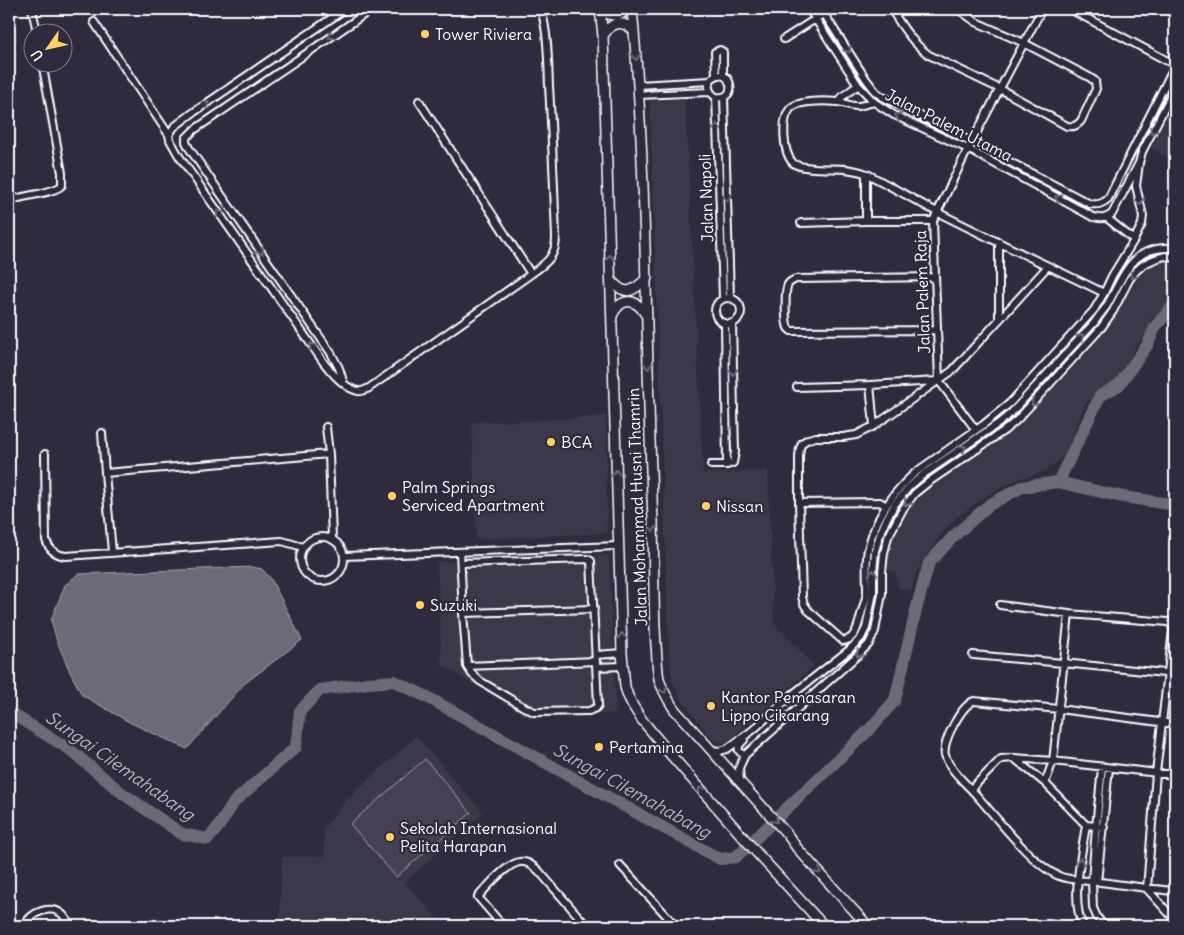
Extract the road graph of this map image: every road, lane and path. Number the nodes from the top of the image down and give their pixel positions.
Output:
1 (32, 9) edge
2 (345, 9) edge
3 (541, 9) edge
4 (601, 9) edge
5 (627, 9) edge
6 (632, 9) edge
7 (809, 9) edge
8 (831, 9) edge
9 (891, 9) edge
10 (958, 9) edge
11 (1042, 9) edge
12 (1070, 9) edge
13 (368, 10) edge
14 (823, 11) edge
15 (816, 19) junction
16 (35, 22) edge
17 (94, 22) dead end
18 (634, 31) junction
19 (603, 36) junction
20 (784, 40) dead end
21 (1024, 44) junction
22 (1175, 65) edge
23 (44, 72) edge
24 (716, 78) junction
25 (638, 85) junction
26 (858, 85) junction
27 (1175, 88) edge
28 (1000, 89) junction
29 (710, 92) junction
30 (639, 95) junction
31 (720, 97) junction
32 (419, 101) dead end
33 (839, 102) junction
34 (874, 102) junction
35 (169, 135) junction
36 (972, 142) junction
37 (968, 149) junction
38 (1138, 163) junction
39 (866, 174) junction
40 (9, 201) edge
41 (937, 212) junction
42 (1104, 218) junction
43 (866, 221) junction
44 (933, 221) junction
45 (801, 223) dead end
46 (1134, 240) junction
47 (999, 242) junction
48 (1175, 248) edge
49 (1175, 258) edge
50 (1048, 266) junction
51 (531, 274) junction
52 (935, 277) junction
53 (646, 278) junction
54 (611, 280) junction
55 (1104, 293) junction
56 (723, 298) junction
57 (730, 298) junction
58 (647, 317) junction
59 (611, 319) junction
60 (999, 320) junction
61 (728, 323) junction
62 (936, 330) junction
63 (938, 362) junction
64 (952, 371) junction
65 (939, 381) junction
66 (344, 383) junction
67 (870, 385) junction
68 (797, 387) dead end
69 (874, 426) junction
70 (326, 427) dead end
71 (976, 430) junction
72 (102, 433) dead end
73 (45, 454) dead end
74 (329, 454) junction
75 (711, 465) dead end
76 (105, 474) junction
77 (799, 503) junction
78 (886, 506) junction
79 (332, 539) junction
80 (618, 546) junction
81 (303, 547) junction
82 (112, 552) junction
83 (460, 552) junction
84 (344, 556) junction
85 (460, 564) junction
86 (1000, 605) dead end
87 (594, 609) junction
88 (463, 613) junction
89 (1069, 614) junction
90 (622, 654) junction
91 (973, 655) dead end
92 (596, 661) junction
93 (1063, 663) junction
94 (468, 666) junction
95 (623, 666) junction
96 (1172, 674) edge
97 (1059, 709) junction
98 (1162, 723) junction
99 (1175, 724) edge
100 (753, 730) junction
101 (712, 750) junction
102 (745, 755) junction
103 (1014, 758) junction
104 (1053, 761) junction
105 (1106, 768) junction
106 (1156, 773) junction
107 (1175, 775) edge
108 (740, 782) junction
109 (1044, 783) junction
110 (971, 789) junction
111 (1086, 826) junction
112 (1096, 827) junction
113 (1104, 827) junction
114 (620, 865) dead end
115 (1077, 880) junction
116 (1094, 881) junction
117 (1147, 889) junction
118 (1175, 890) edge
119 (1175, 920) edge
120 (24, 926) edge
121 (71, 926) edge
122 (503, 926) edge
123 (587, 926) edge
124 (676, 926) edge
125 (824, 926) edge
126 (868, 926) edge
127 (1083, 926) edge
128 (1104, 926) edge

1 - 16 street
35 -> 2 street
3 - 51 street
4 - 5 street
4 - 19 street, Jalan Mohammad Husni Thamrin
6 - 18 street, Jalan Mohammad Husni Thamrin
7 - 15 street, Jalan Palem Utama
8 - 14 street
9 - 28 street
10 - 21 street
11 - 21 street, Jalan Palem Raja
12 - 22 street
13 -> 66 street
14 - 15 street
14 -> 36 street, Jalan Palem Utama
15 - 20 street
15 - 26 street, Jalan Palem Utama
17 - 35 street
18 - 19 street
18 -> 25 street, Jalan Mohammad Husni Thamrin
54 -> 19 street, Jalan Mohammad Husni Thamrin
21 - 28 street, Jalan Palem Raja
21 - 28 street
22 - 36 street, Jalan Palem Utama
23 - 40 street
24 - 25 street
24 - 29 street
24 - 31 street, Jalan Napoli
25 - 30 street, Jalan Mohammad Husni Thamrin
26 - 33 street
26 - 34 street, Jalan Palem Utama
27 -> 38 street
28 - 36 street, Jalan Palem Raja
29 - 30 street
29 - 31 street
30 - 53 street, Jalan Mohammad Husni Thamrin
56 -> 31 street, Jalan Napoli
31 -> 57 street, Jalan Napoli
32 - 51 street
33 - 34 street
33 - 39 street
37 -> 34 street, Jalan Palem Utama
66 -> 35 street
36 - 37 street, Jalan Palem Raja
37 - 41 street, Jalan Palem Raja
42 -> 37 street, Jalan Palem Utama
38 - 42 street
38 -> 46 street
39 - 41 street
39 - 43 street
41 - 44 street, Jalan Palem Raja
41 - 47 street
42 - 46 street, Jalan Palem Utama
43 - 44 street
43 - 45 street
44 - 52 street, Jalan Palem Raja
46 - 55 street
47 - 50 street
47 - 60 street
100 -> 48 street
49 -> 102 street
50 - 55 street
50 - 60 street
51 - 66 street
52 - 62 street, Jalan Palem Raja
52 - 62 street
53 - 54 street
53 - 58 street, Jalan Mohammad Husni Thamrin
54 - 59 street, Jalan Mohammad Husni Thamrin
55 - 71 street
56 - 57 street
56 - 61 street, Jalan Napoli
57 - 61 street, Jalan Napoli
58 - 59 street
58 -> 101 street, Jalan Mohammad Husni Thamrin
80 -> 59 street, Jalan Mohammad Husni Thamrin
60 - 64 street
61 - 75 street, Jalan Napoli
62 - 63 street, Jalan Palem Raja
63 - 64 street
63 - 65 street, Jalan Palem Raja
64 - 65 street
65 - 67 street
65 - 69 street
65 - 71 street
67 - 68 street
67 - 69 street
69 - 77 street
70 - 74 street
71 - 78 street
72 - 76 street
73 - 82 street
74 - 76 street
74 - 79 street
76 - 82 street
77 - 78 street
77 - 78 street
79 - 81 street
79 - 84 street
80 - 83 street
90 -> 80 street, Jalan Mohammad Husni Thamrin
81 - 82 street
81 - 84 street
83 - 84 street
83 - 85 street
85 - 87 street
85 - 88 street
86 - 89 street
87 - 88 street
87 - 92 street
88 - 94 street
89 - 93 street
89 - 96 street
90 - 92 street
90 - 95 street, Jalan Mohammad Husni Thamrin
91 - 93 street
92 - 94 street
92 - 94 street
92 - 95 street
93 - 96 street
93 - 97 street
125 -> 95 street, Jalan Mohammad Husni Thamrin
96 - 98 street
97 - 98 street
97 - 104 street
97 - 110 street
98 - 99 street
98 - 106 street
100 - 101 street
100 - 102 street
101 - 108 street, Jalan Mohammad Husni Thamrin
102 - 108 street
103 - 104 street
103 - 109 street
103 - 110 street
104 - 105 street
104 - 109 street
105 - 106 street
105 - 112 street
105 - 113 street
106 - 107 street
106 - 117 street
108 -> 126 street, Jalan Mohammad Husni Thamrin
109 - 111 street
110 - 115 street
111 - 112 street
115 -> 111 street
112 - 113 street
112 - 116 street
113 - 116 street
114 - 124 street
115 - 116 street
115 - 127 street
116 - 117 street
116 - 128 street
117 - 118 street
117 - 119 street
120 - 121 street
122 - 123 street

